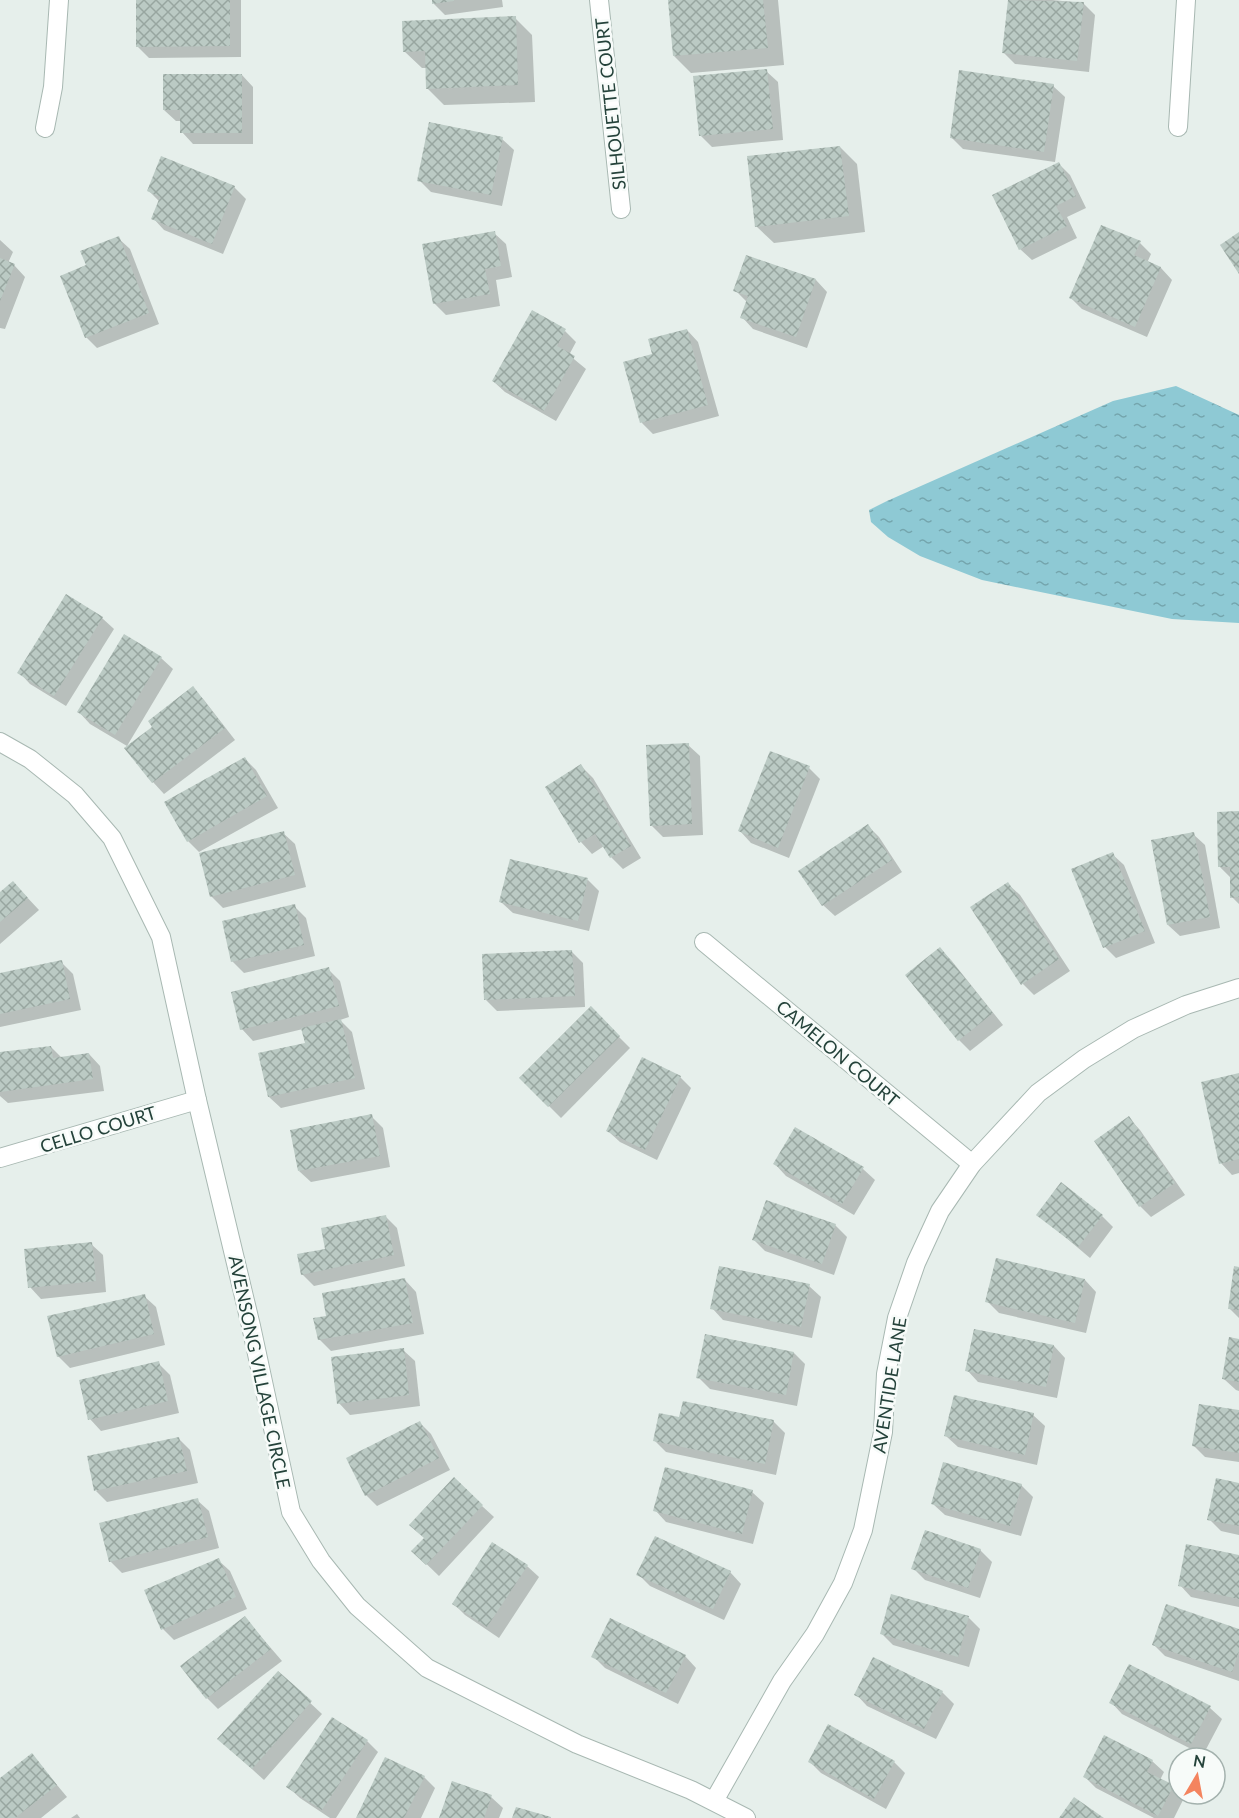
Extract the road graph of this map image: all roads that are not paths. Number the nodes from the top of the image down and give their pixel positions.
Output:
1 (59, 0) edge
2 (599, 0) edge
3 (1186, 0) edge
4 (1178, 127) dead end
5 (45, 128) dead end
6 (621, 209) dead end
7 (0, 742) edge
8 (704, 942) dead end
9 (1239, 988) edge
10 (197, 1100) junction
11 (0, 1158) edge
12 (972, 1164) junction
13 (714, 1802) junction
14 (746, 1818) edge

1 - 5 street
2 - 6 street, SILHOUETTE COURT
3 - 4 street
7 - 10 street, AVENSONG VILLAGE CIRCLE
8 - 12 street, CAMELON COURT
9 - 12 street, AVENTIDE LANE
10 - 11 street, CELLO COURT
10 - 13 street, AVENSONG VILLAGE CIRCLE
12 - 13 street, AVENTIDE LANE
13 - 14 street, AVENSONG VILLAGE CIRCLE

